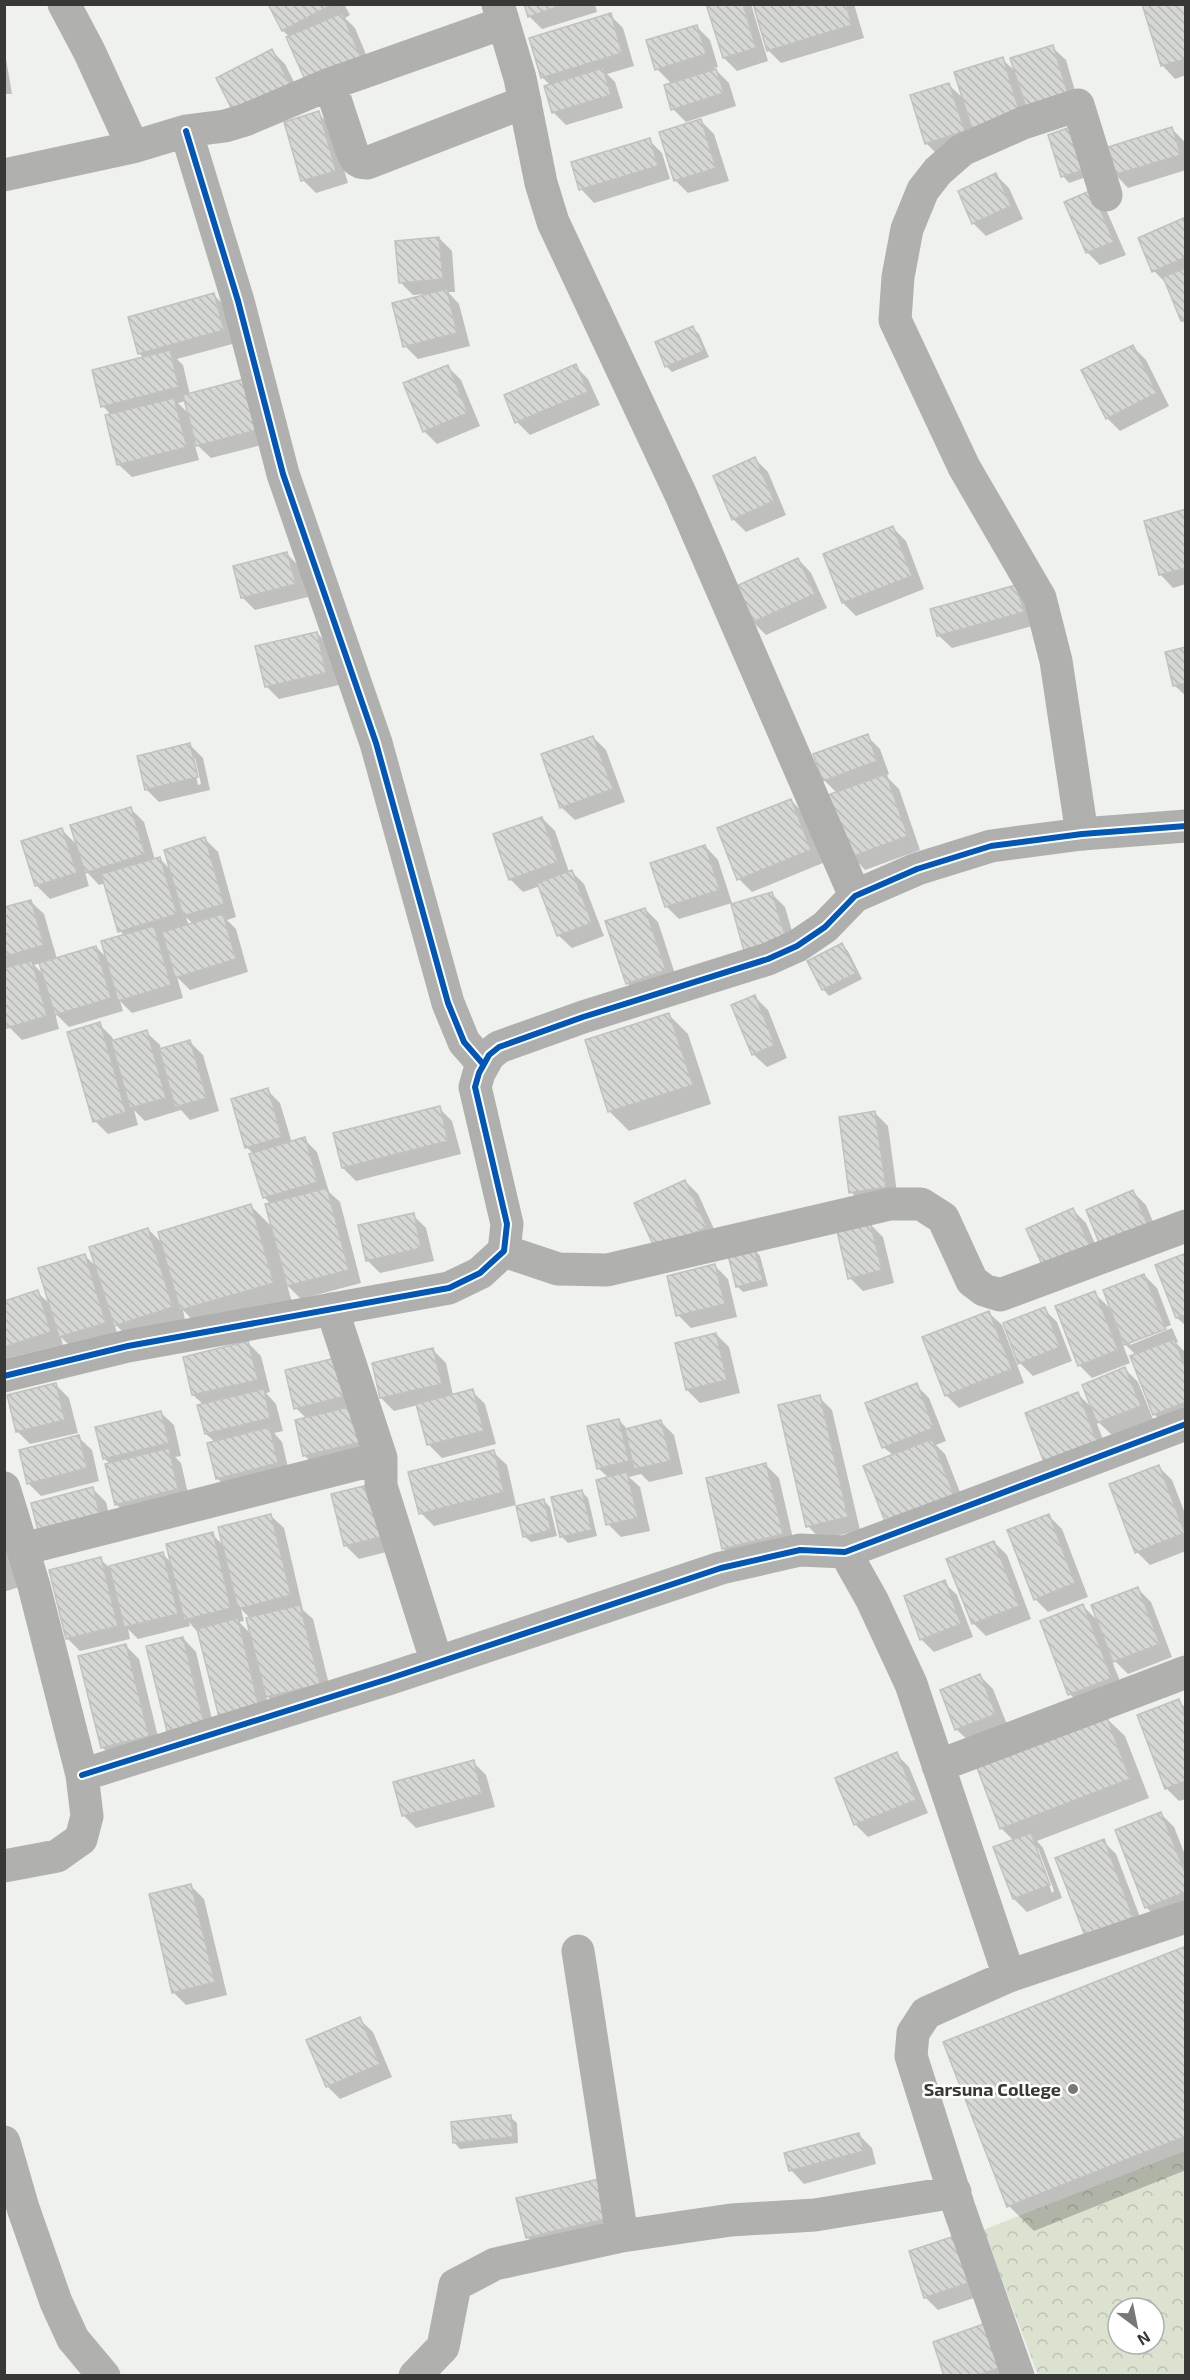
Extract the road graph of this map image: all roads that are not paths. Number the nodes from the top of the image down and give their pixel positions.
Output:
1 (64, 4) edge
2 (501, 14) edge
3 (330, 84) junction
4 (525, 102) junction
5 (186, 131) junction
6 (133, 147) junction
7 (4, 175) edge
8 (1107, 195) dead end
9 (1185, 826) edge
10 (1082, 834) junction
11 (855, 896) junction
12 (483, 1064) junction
13 (1185, 1226) edge
14 (504, 1251) junction
15 (332, 1309) junction
16 (4, 1376) edge
17 (1185, 1424) edge
18 (381, 1458) junction
19 (4, 1488) edge
20 (23, 1550) junction
21 (845, 1552) junction
22 (437, 1663) junction
23 (1185, 1671) edge
24 (938, 1766) junction
25 (82, 1775) junction
26 (4, 1866) edge
27 (1185, 1917) edge
28 (578, 1951) dead end
29 (1009, 1976) junction
30 (4, 2142) edge
31 (954, 2193) junction
32 (622, 2236) junction
33 (104, 2376) edge
34 (415, 2376) edge
35 (1018, 2376) edge

1 - 6 street
2 - 3 street
2 - 4 street
3 - 4 street
3 - 5 street
4 - 11 street
5 - 6 street
5 - 12 street
6 - 7 street
8 - 10 street
9 - 10 street
10 - 11 street
11 - 12 street
12 - 14 street
13 - 14 street
14 - 15 street
15 - 16 street
15 - 18 street
17 - 21 street
18 - 20 street
18 - 22 street
19 - 20 street
20 - 25 street
21 - 22 street
21 - 24 street
22 - 25 street
23 - 24 street
24 - 29 street
25 - 26 street
27 - 29 street
28 - 32 street
29 - 31 street
30 - 33 street
31 - 32 street
31 - 35 street
32 - 34 street

